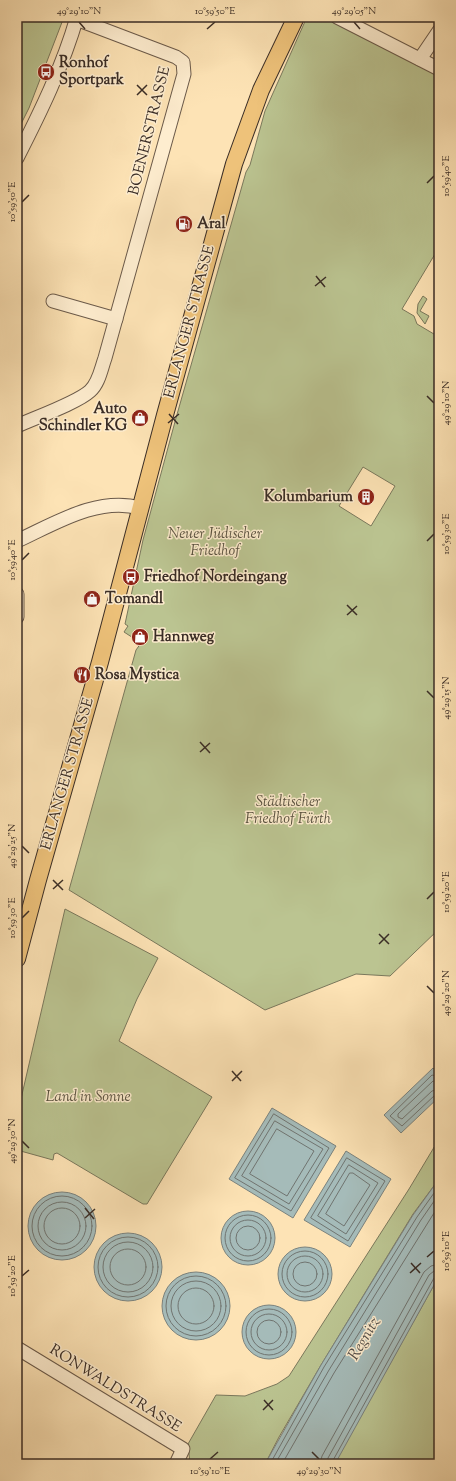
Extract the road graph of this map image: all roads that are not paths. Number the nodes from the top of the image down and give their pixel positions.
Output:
1 (296, 17) edge
2 (337, 17) edge
3 (76, 18) edge
4 (439, 31) edge
5 (420, 59) junction
6 (439, 69) edge
7 (17, 158) edge
8 (53, 300) dead end
9 (116, 318) junction
10 (17, 426) edge
11 (140, 508) junction
12 (17, 541) edge
13 (17, 594) edge
14 (17, 617) edge
15 (17, 959) edge
16 (17, 1348) edge
17 (176, 1464) edge

1 - 11 main road, ERLANGER STRASSE
2 - 5 street
3 - 7 street
3 - 9 street, BOENERSTRASSE
4 - 5 street
5 - 6 street
8 - 9 street
9 - 10 street, BOENERSTRASSE
11 - 12 street
11 - 15 main road, ERLANGER STRASSE
13 - 14 street
16 - 17 street, RONWALDSTRASSE

